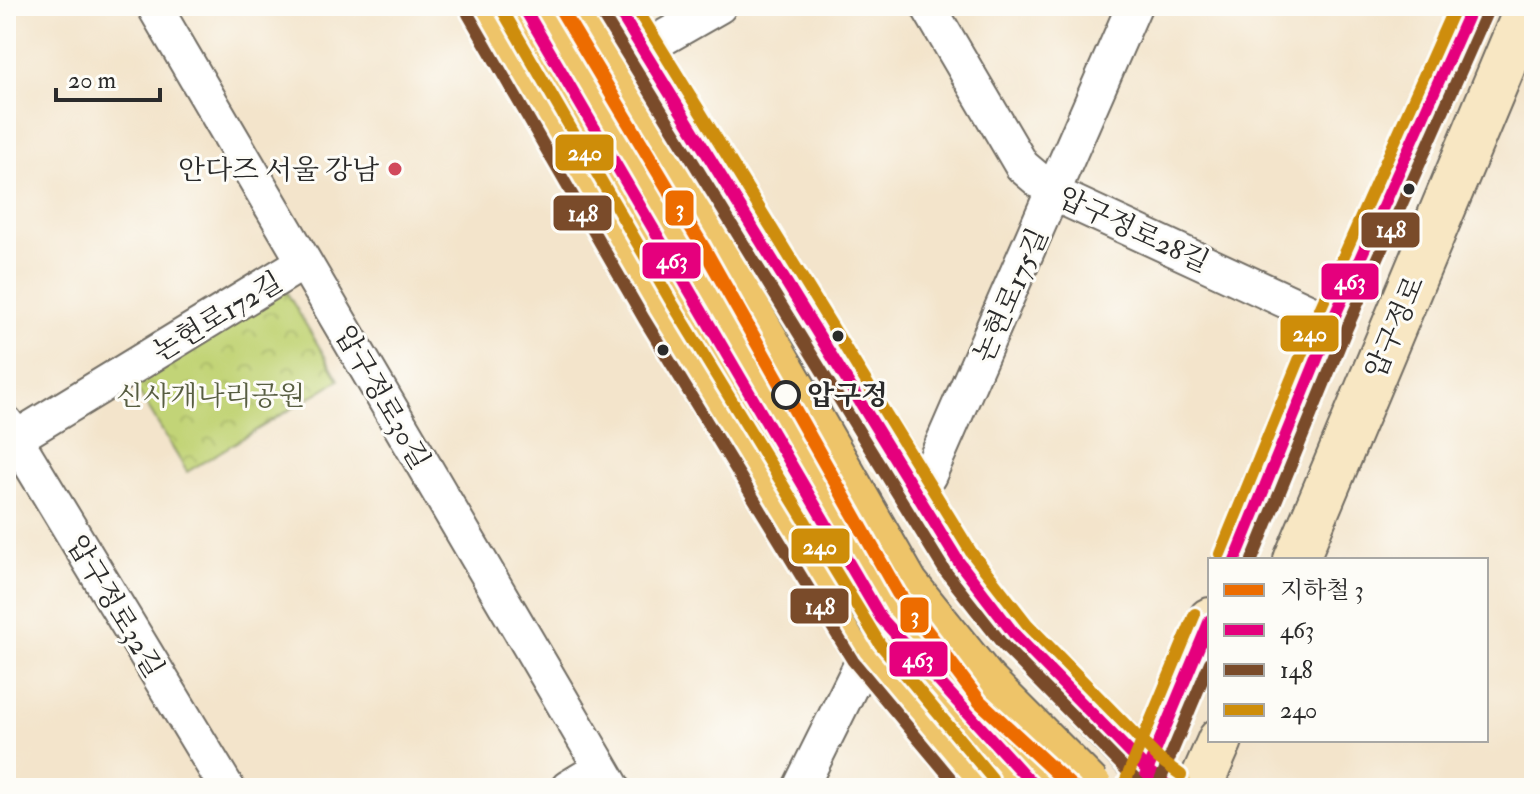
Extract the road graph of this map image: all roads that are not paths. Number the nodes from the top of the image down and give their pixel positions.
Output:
1 (154, 6) edge
2 (482, 6) edge
3 (523, 6) edge
4 (574, 6) edge
5 (616, 6) edge
6 (719, 6) edge
7 (928, 6) edge
8 (1134, 6) edge
9 (1472, 6) edge
10 (1528, 6) edge
11 (642, 50) junction
12 (1055, 194) junction
13 (304, 262) junction
14 (1332, 322) junction
15 (9, 435) edge
16 (910, 480) junction
17 (801, 543) junction
18 (1236, 558) edge
19 (1297, 558) edge
20 (958, 561) junction
21 (1208, 626) edge
22 (860, 641) junction
23 (1219, 742) edge
24 (607, 778) edge
25 (1153, 782) edge
26 (227, 788) edge
27 (568, 788) edge
28 (800, 788) edge
29 (980, 788) edge
30 (1036, 788) edge
31 (1090, 788) edge
32 (1199, 788) edge

1 - 13 street, 압구정로30길
2 - 17 main road
3 - 30 main road, bridge
4 - 31 main road, bridge
5 - 11 main road
6 - 11 street
7 - 12 street, 압구정로28길
8 - 12 street, 논현로175길
9 - 14 main road, 압구정로
10 - 19 main road, 압구정로
11 - 16 main road
12 - 14 street, 압구정로28길
12 - 16 street, 논현로175길
13 - 15 street, 논현로172길
13 - 24 street, 압구정로30길
14 - 18 main road, 압구정로
15 - 26 street, 압구정로32길
16 - 17 main road
16 - 20 main road
17 - 22 main road
20 - 22 main road
20 - 25 main road
21 - 25 main road
22 - 28 street
22 - 29 main road
23 - 32 main road
24 - 27 street

